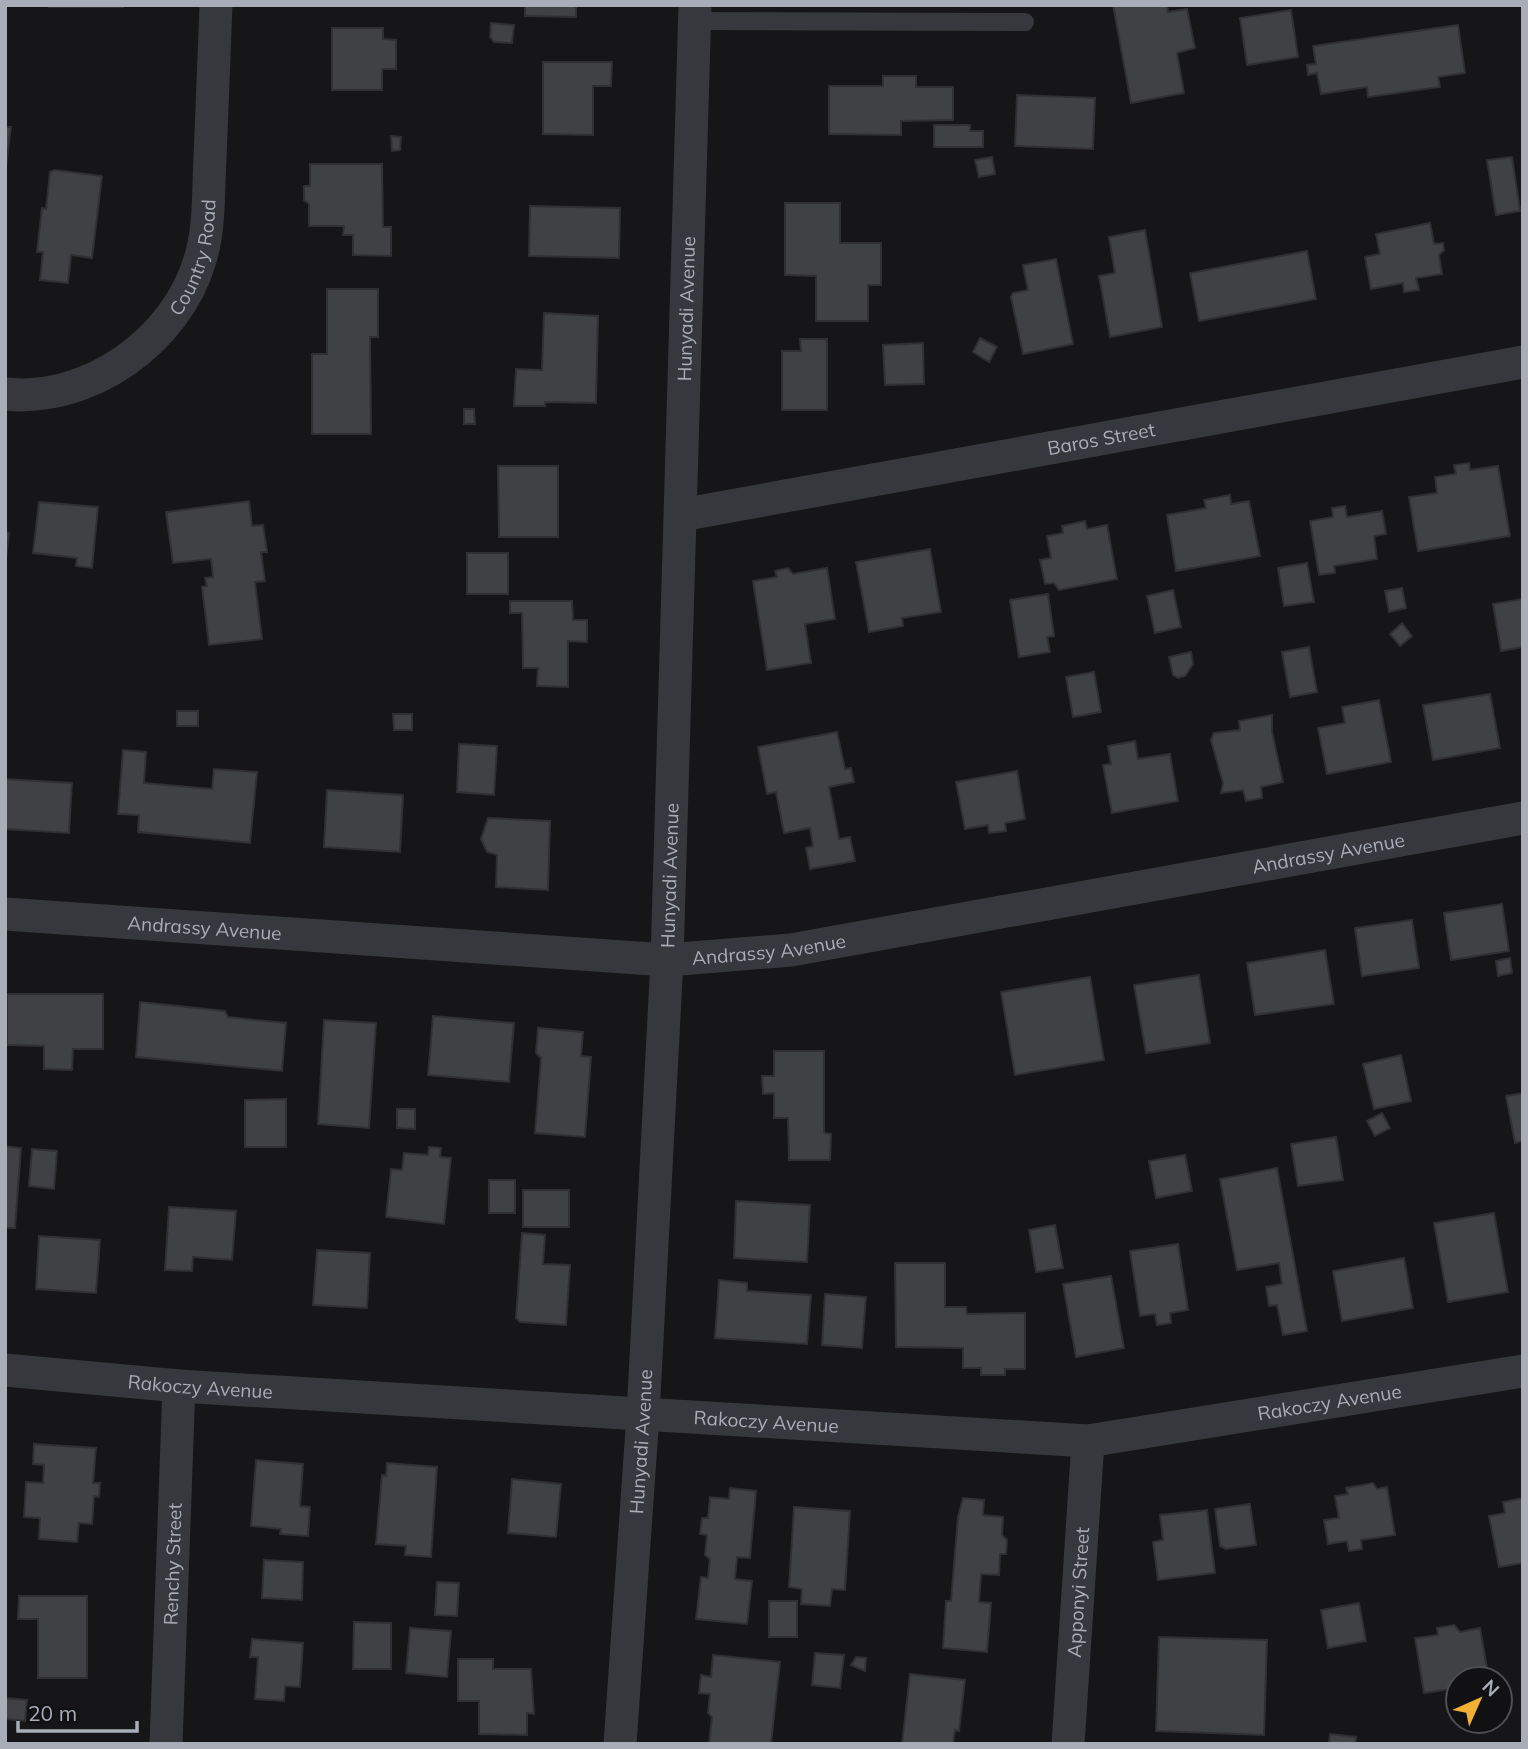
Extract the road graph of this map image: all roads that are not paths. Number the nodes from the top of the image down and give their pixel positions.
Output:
1 (216, 5) edge
2 (695, 13) edge
3 (1025, 22) dead end
4 (1523, 362) edge
5 (5, 394) edge
6 (681, 516) junction
7 (1523, 818) edge
8 (5, 914) edge
9 (667, 960) junction
10 (5, 1370) edge
11 (1523, 1371) edge
12 (179, 1385) junction
13 (643, 1415) junction
14 (1088, 1441) junction
15 (166, 1744) edge
16 (620, 1744) edge
17 (1068, 1744) edge

1 - 5 street, Country Road
2 - 3 lane
2 - 6 street, Hunyadi Avenue
4 - 6 street, Baros Street
6 - 9 street, Hunyadi Avenue
7 - 9 street, Andrassy Avenue
8 - 9 street, Andrassy Avenue
9 - 13 street, Hunyadi Avenue
10 - 12 street, Rakoczy Avenue
11 - 14 street, Rakoczy Avenue
12 - 13 street, Rakoczy Avenue
12 - 15 street, Renchy Street
13 - 14 street, Rakoczy Avenue
13 - 16 street, Hunyadi Avenue
14 - 17 street, Apponyi Street

